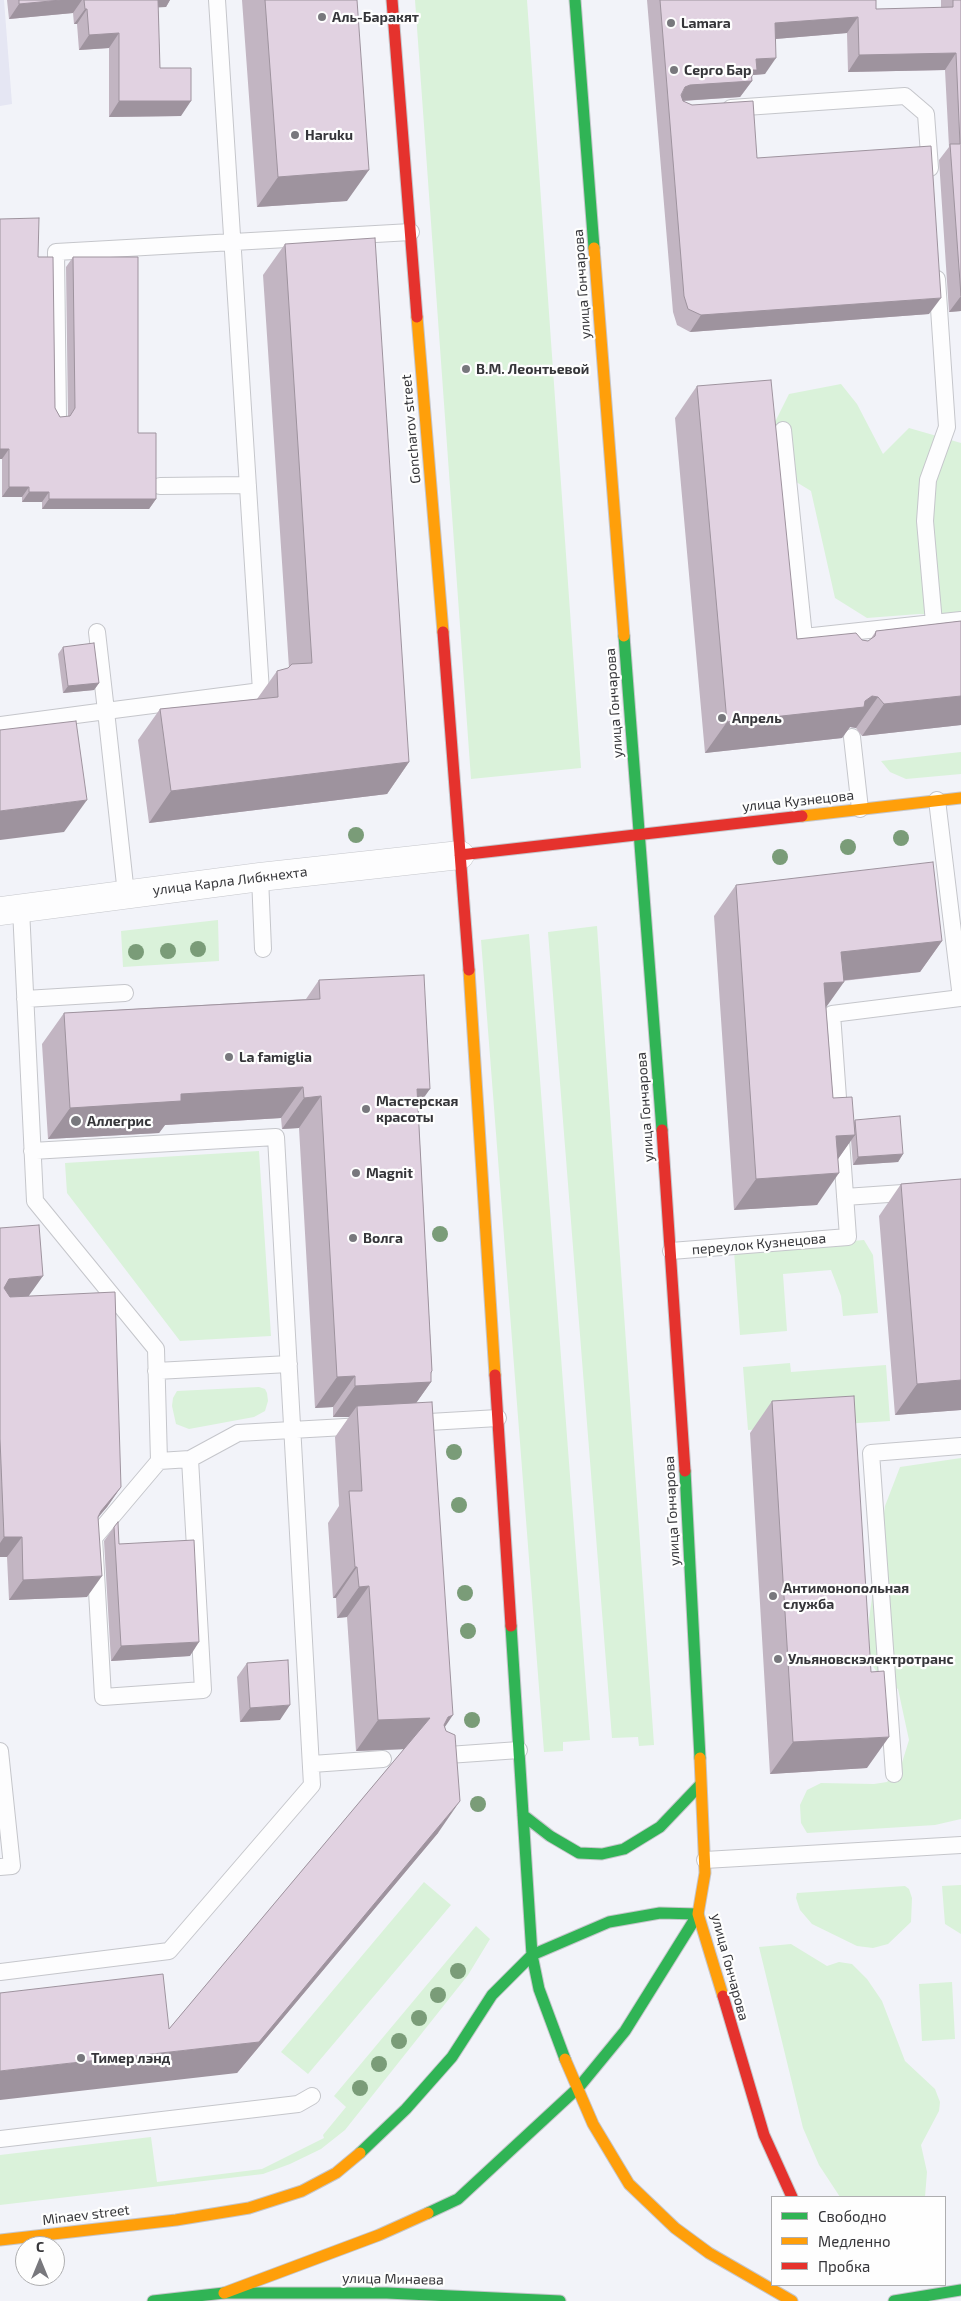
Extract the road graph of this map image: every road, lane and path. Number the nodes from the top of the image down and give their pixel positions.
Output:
1 (217, 0) edge
2 (392, 0) edge
3 (575, 0) edge
4 (719, 109) edge
5 (931, 182) edge
6 (411, 232) junction
7 (233, 243) junction
8 (936, 259) edge
9 (58, 418) edge
10 (954, 426) edge
11 (783, 430) dead end
12 (160, 486) dead end
13 (248, 486) junction
14 (961, 620) edge
15 (934, 623) junction
16 (97, 632) dead end
17 (106, 711) junction
18 (0, 726) edge
19 (852, 737) edge
20 (961, 798) edge
21 (937, 800) junction
22 (860, 810) junction
23 (639, 835) junction
24 (460, 855) junction
25 (260, 877) junction
26 (126, 894) junction
27 (10, 910) edge
28 (264, 949) dead end
29 (126, 993) dead end
30 (961, 998) edge
31 (25, 999) junction
32 (32, 1151) junction
33 (961, 1189) edge
34 (845, 1197) junction
35 (671, 1252) junction
36 (104, 1285) junction
37 (89, 1297) edge
38 (289, 1364) junction
39 (156, 1371) junction
40 (498, 1418) junction
41 (397, 1424) edge
42 (378, 1425) edge
43 (292, 1430) junction
44 (961, 1446) edge
45 (190, 1459) junction
46 (159, 1461) junction
47 (519, 1750) junction
48 (0, 1751) edge
49 (432, 1756) edge
50 (383, 1759) edge
51 (312, 1764) junction
52 (894, 1774) dead end
53 (700, 1785) junction
54 (524, 1815) junction
55 (961, 1845) edge
56 (704, 1860) junction
57 (0, 1867) edge
58 (698, 1914) junction
59 (532, 1955) junction
60 (0, 1972) edge
61 (579, 2087) junction
62 (312, 2096) dead end
63 (0, 2139) edge
64 (792, 2196) edge
65 (0, 2240) edge
66 (946, 2284) edge
67 (961, 2288) edge
68 (224, 2293) junction
69 (153, 2301) edge
70 (560, 2301) edge
71 (792, 2301) edge
72 (894, 2301) edge

1 - 7 lane
2 - 6 main road, Goncharov street
3 - 23 main road, улица Гончарова
4 - 5 lane
6 - 7 lane
6 - 24 main road, Goncharov street
7 - 9 lane
7 - 13 lane
8 - 10 lane
10 - 15 lane
11 - 15 lane
12 - 13 lane
13 - 17 lane
14 - 15 lane
16 - 17 lane
17 - 18 lane
17 - 26 lane
19 - 22 lane
20 - 21 main road, улица Кузнецова
21 - 22 main road, улица Кузнецова
21 - 30 lane
22 - 23 main road, улица Кузнецова
23 - 24 main road, улица Кузнецова
23 - 35 main road, улица Гончарова
24 - 25 street, улица Карла Либкнехта
24 - 40 main road
25 - 26 street, улица Карла Либкнехта
25 - 28 lane
26 - 27 street, улица Карла Либкнехта
27 - 31 lane
29 - 31 lane
30 - 34 lane
31 - 32 lane
32 - 36 lane
32 - 38 lane
33 - 34 lane
34 - 35 lane, переулок Кузнецова
35 - 53 main road, улица Гончарова
36 - 37 lane
36 - 39 lane
38 - 39 lane
38 - 43 lane
39 - 46 lane
40 - 41 lane
40 - 47 main road
42 - 43 lane
43 - 45 lane
43 - 51 lane
44 - 52 lane
45 - 46 lane
45 - 46 lane
47 - 49 lane
47 - 54 main road
48 - 57 lane
50 - 51 lane
51 - 60 lane
53 - 54 main road
53 - 56 main road, улица Гончарова
54 - 59 main road
55 - 56 lane
56 - 58 main road, улица Гончарова
58 - 59 main road
58 - 61 main road
58 - 64 main road, улица Гончарова
59 - 61 main road
59 - 65 main road, Minaev street
61 - 68 main road
61 - 71 main road
62 - 63 lane
66 - 67 main road
67 - 72 main road
68 - 69 main road
68 - 70 main road, улица Минаева

